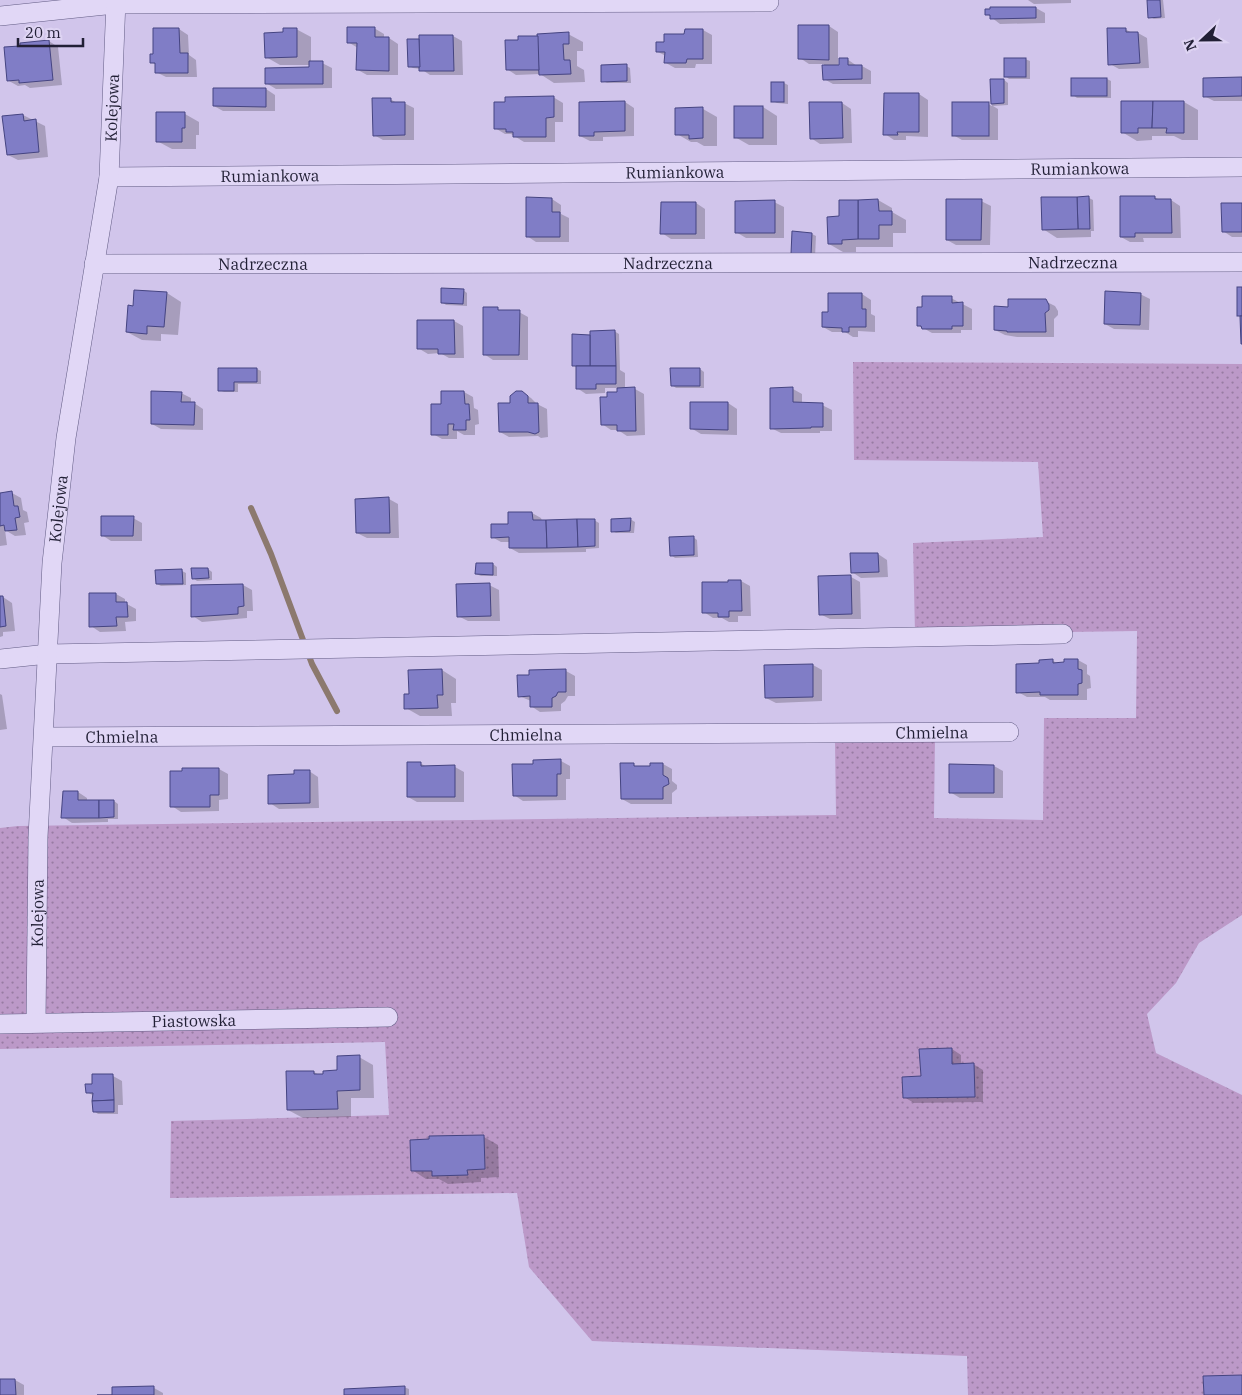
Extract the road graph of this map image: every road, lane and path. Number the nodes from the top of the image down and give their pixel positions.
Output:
1 (116, 2) edge
2 (769, 2) dead end
3 (0, 16) edge
4 (1242, 168) edge
5 (109, 177) junction
6 (1242, 262) edge
7 (94, 264) junction
8 (1063, 634) dead end
9 (48, 654) junction
10 (0, 659) edge
11 (1009, 732) dead end
12 (44, 737) junction
13 (388, 1018) dead end
14 (36, 1022) junction
15 (0, 1024) edge

1 - 2 street
1 - 3 street
1 - 5 street, Kolejowa
4 - 5 street, Rumiankowa
5 - 7 street, Kolejowa
6 - 7 street, Nadrzeczna
7 - 9 street, Kolejowa
8 - 9 street
9 - 10 street
9 - 12 street, Kolejowa
11 - 12 street, Chmielna
12 - 14 street, Kolejowa
13 - 14 street, Piastowska
14 - 15 street, Piastowska

